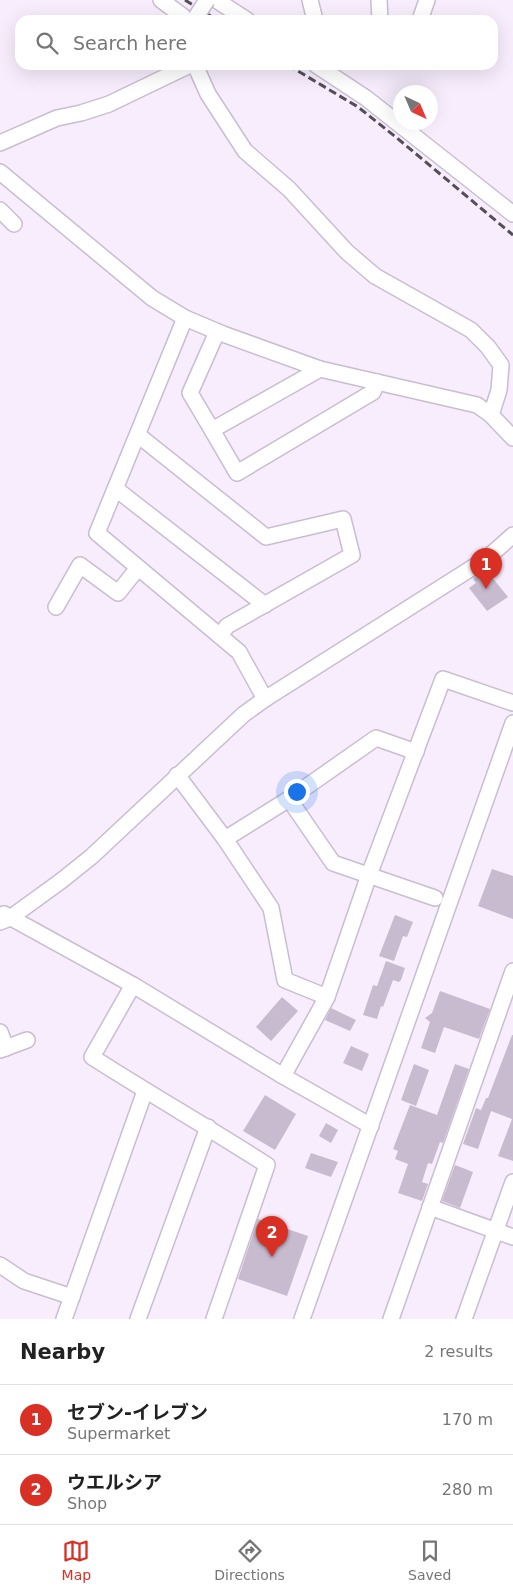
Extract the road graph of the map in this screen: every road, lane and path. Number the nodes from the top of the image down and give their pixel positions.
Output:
1 (161, 0) edge
2 (207, 0) edge
3 (216, 0) edge
4 (310, 0) edge
5 (379, 0) edge
6 (427, 0) edge
7 (185, 15) edge
8 (195, 15) edge
9 (239, 15) edge
10 (314, 15) edge
11 (380, 15) edge
12 (422, 15) edge
13 (180, 70) edge
14 (197, 70) edge
15 (324, 70) edge
16 (0, 143) edge
17 (0, 172) edge
18 (0, 210) edge
19 (513, 214) edge
20 (14, 224) dead end
21 (185, 318) junction
22 (217, 332) junction
23 (320, 369) junction
24 (377, 382) junction
25 (492, 415) junction
26 (212, 430) junction
27 (138, 435) junction
28 (513, 438) edge
29 (116, 489) junction
30 (513, 535) edge
31 (138, 568) junction
32 (265, 605) junction
33 (56, 606) dead end
34 (220, 636) junction
35 (265, 698) junction
36 (513, 703) edge
37 (513, 723) edge
38 (416, 752) junction
39 (177, 776) junction
40 (289, 799) junction
41 (225, 839) junction
42 (369, 875) junction
43 (435, 898) dead end
44 (3, 918) edge
45 (513, 971) edge
46 (133, 985) junction
47 (327, 997) junction
48 (0, 1032) edge
49 (27, 1040) dead end
50 (3, 1049) edge
51 (283, 1076) junction
52 (145, 1091) junction
53 (370, 1126) junction
54 (208, 1127) junction
55 (513, 1182) edge
56 (430, 1207) junction
57 (495, 1231) junction
58 (513, 1237) edge
59 (0, 1265) edge
60 (72, 1297) junction
61 (64, 1319) edge
62 (138, 1319) edge
63 (214, 1319) edge
64 (302, 1319) edge
65 (391, 1319) edge
66 (464, 1319) edge

1 - 7 street
2 - 8 street, bridge
3 - 9 street
4 - 10 street
5 - 11 street
6 - 12 street
13 - 16 street
14 - 25 street
15 - 19 street
17 - 21 street
18 - 20 street
21 - 22 street
21 - 27 street
22 - 23 street
22 - 26 street
23 - 24 street
23 - 26 street
24 - 25 street
24 - 26 street
25 - 28 street
27 - 29 street
27 - 32 street
29 - 31 street
29 - 32 street
30 - 35 street
31 - 33 street
31 - 34 street
32 - 34 street
34 - 35 street
35 - 39 street
36 - 38 street
37 - 53 street
38 - 40 street
38 - 42 street
39 - 41 street
39 - 44 street
40 - 41 street
40 - 42 street
41 - 47 street
42 - 43 street
42 - 47 street
44 - 46 street
45 - 56 street
46 - 51 street
46 - 52 street
47 - 51 street
48 - 50 street
49 - 50 street
51 - 53 street
52 - 54 street
52 - 60 street
53 - 64 street
54 - 62 street
54 - 63 street
55 - 57 street
56 - 57 street
56 - 65 street
57 - 58 street
57 - 66 street
59 - 60 street
60 - 61 street

